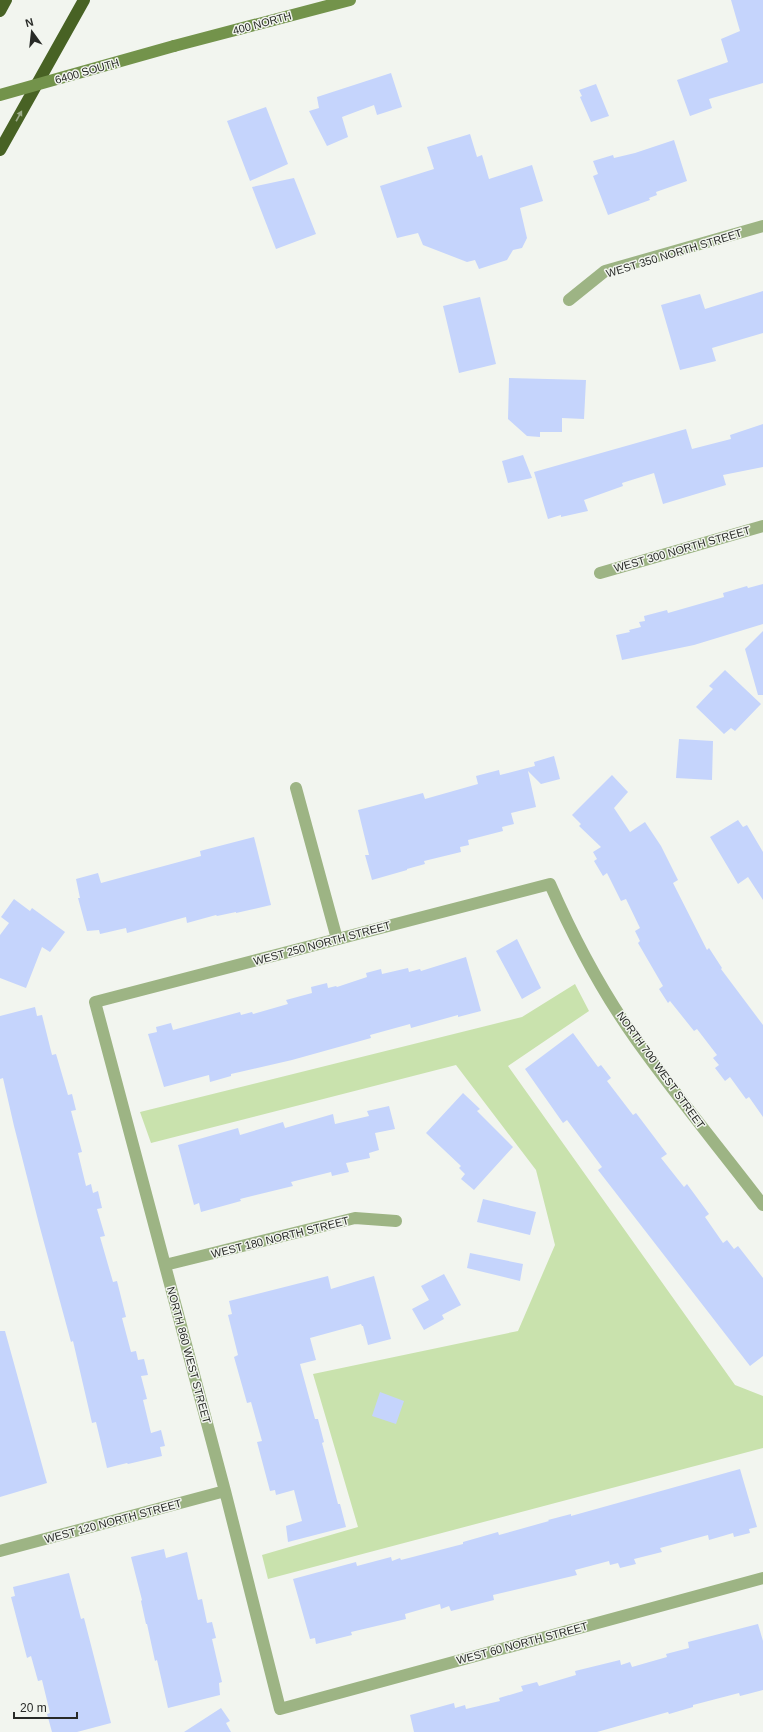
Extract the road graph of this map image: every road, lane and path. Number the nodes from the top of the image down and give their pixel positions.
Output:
1 (6, 0) edge
2 (84, 0) edge
3 (350, 0) edge
4 (0, 11) edge
5 (174, 46) joint
6 (0, 95) edge
7 (0, 150) edge
8 (763, 226) edge
9 (569, 300) dead end
10 (763, 526) edge
11 (600, 573) dead end
12 (296, 788) dead end
13 (550, 884) joint
14 (337, 939) junction
15 (95, 1002) joint
16 (763, 1205) edge
17 (396, 1221) dead end
18 (165, 1265) junction
19 (225, 1491) junction
20 (0, 1551) edge
21 (763, 1578) edge
22 (280, 1708) joint

1 - 4 highway
7 -> 2 highway
3 - 5 main road, 400 NORTH
5 - 6 main road, 6400 SOUTH, bridge
8 - 9 street, WEST 350 NORTH STREET
10 - 11 street, WEST 300 NORTH STREET
12 - 14 street
13 - 14 street, WEST 250 NORTH STREET
13 - 16 street, NORTH 700 WEST STREET
14 - 15 street, WEST 250 NORTH STREET
15 - 18 street, NORTH 860 WEST STREET
17 - 18 street, WEST 180 NORTH STREET
18 - 19 street, NORTH 860 WEST STREET
19 - 20 street, WEST 120 NORTH STREET
19 - 22 street, NORTH 860 WEST STREET
21 - 22 street, WEST 60 NORTH STREET

